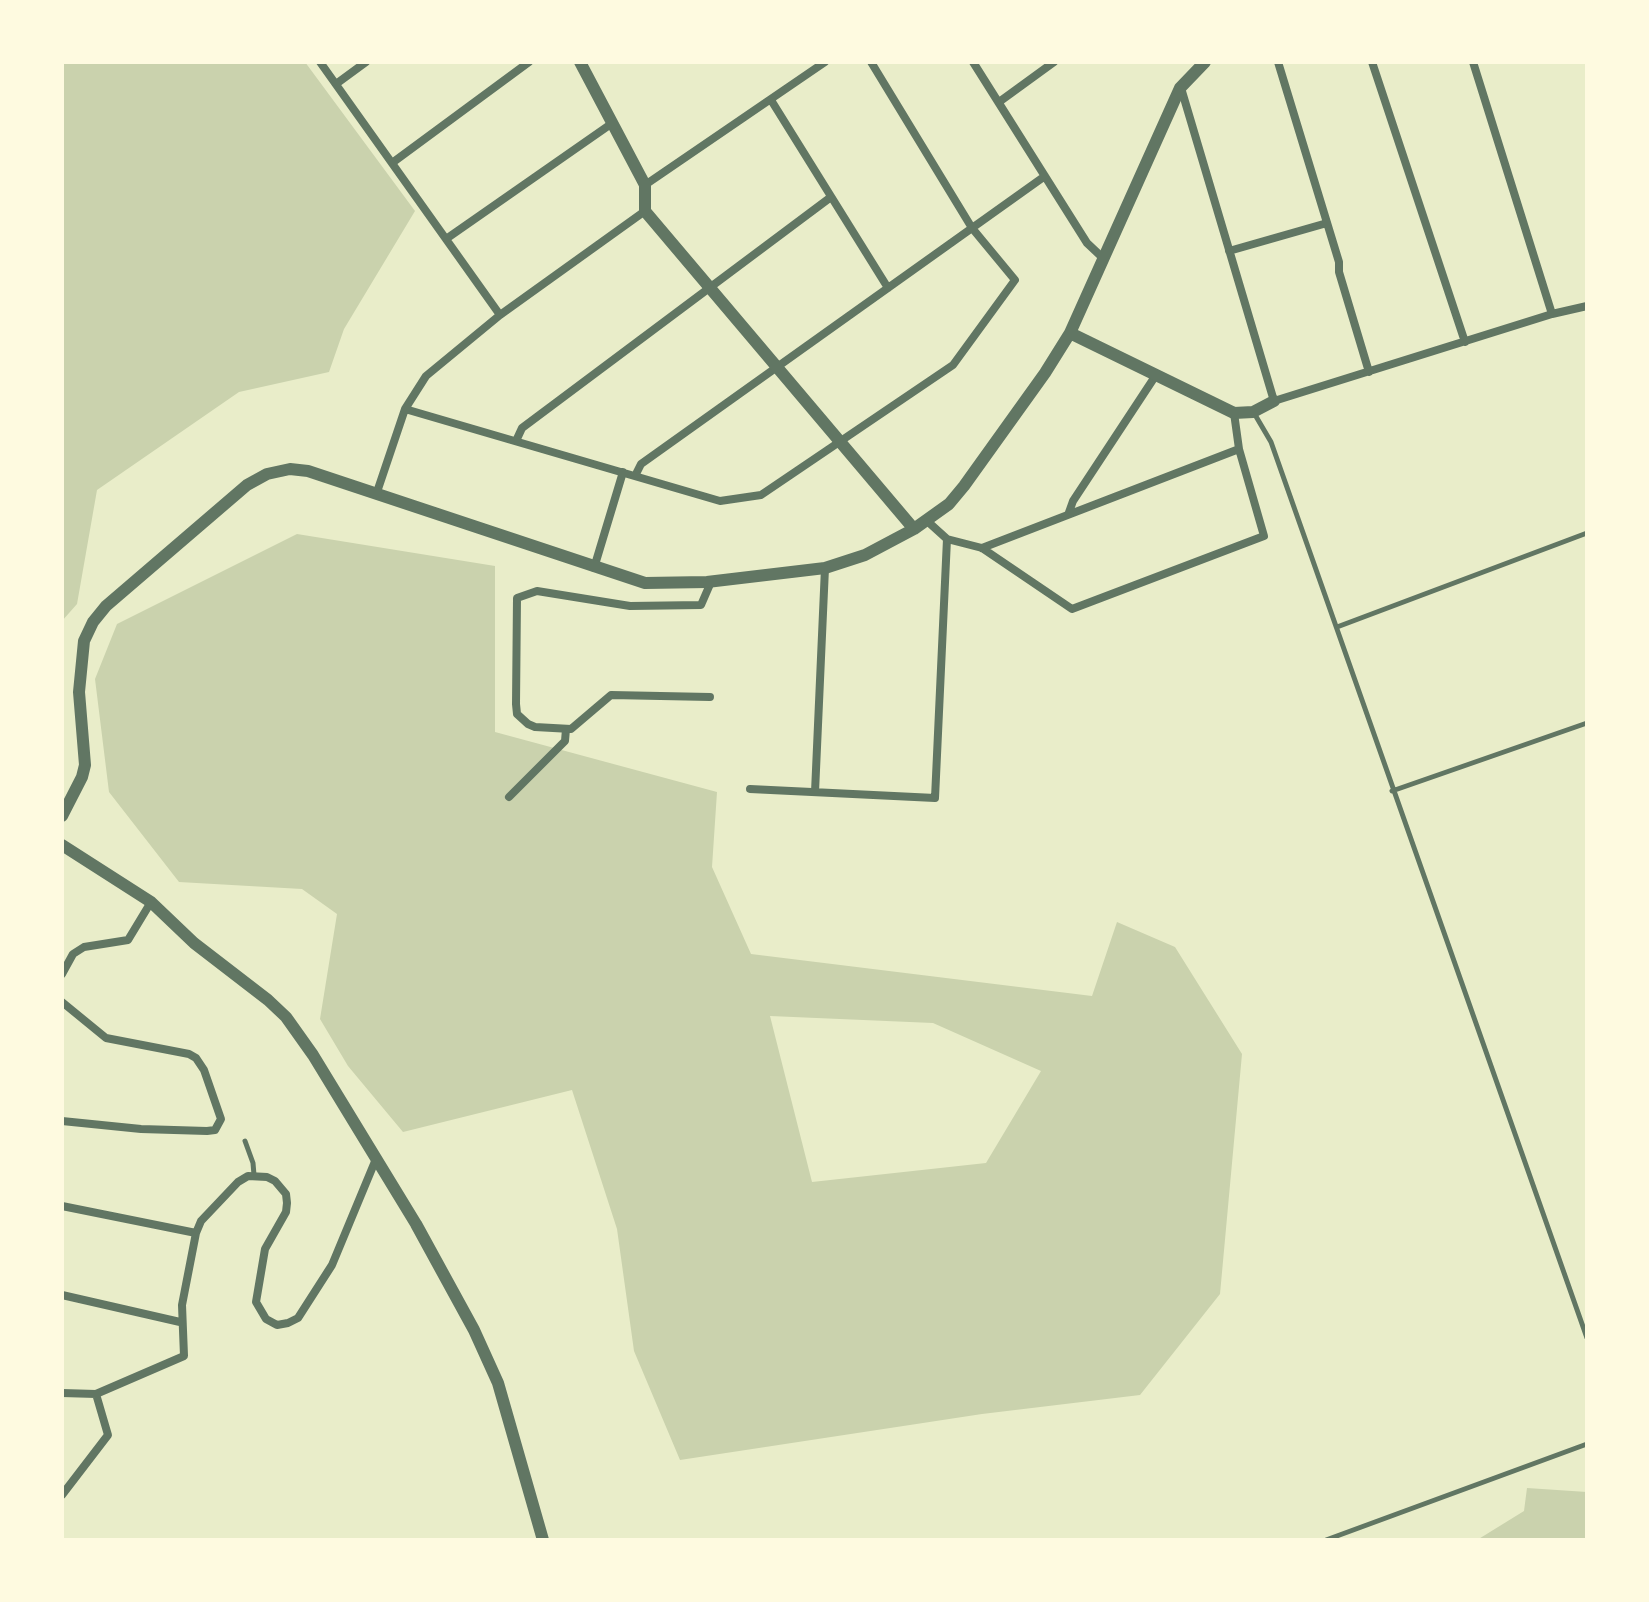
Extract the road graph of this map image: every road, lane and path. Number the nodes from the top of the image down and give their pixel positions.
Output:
1 (320, 62) edge
2 (366, 62) edge
3 (529, 62) edge
4 (580, 62) edge
5 (825, 62) edge
6 (871, 62) edge
7 (973, 62) edge
8 (1054, 62) edge
9 (1205, 62) edge
10 (1278, 62) edge
11 (1372, 62) edge
12 (1473, 62) edge
13 (336, 84) junction
14 (1180, 88) junction
15 (771, 100) junction
16 (999, 102) junction
17 (611, 124) junction
18 (392, 163) junction
19 (1045, 176) junction
20 (645, 185) junction
21 (831, 197) junction
22 (645, 211) junction
23 (1327, 223) junction
24 (972, 228) junction
25 (446, 239) junction
26 (1229, 251) junction
27 (1104, 259) junction
28 (888, 288) junction
29 (710, 289) junction
30 (1587, 306) edge
31 (1552, 314) junction
32 (500, 315) junction
33 (1070, 333) junction
34 (1465, 342) junction
35 (776, 369) junction
36 (1369, 372) junction
37 (1156, 375) junction
38 (1274, 401) junction
39 (405, 409) junction
40 (1253, 412) junction
41 (1234, 413) junction
42 (516, 441) junction
43 (840, 443) junction
44 (1239, 449) junction
45 (623, 472) junction
46 (635, 476) junction
47 (377, 492) junction
48 (1068, 515) junction
49 (926, 520) junction
50 (914, 529) junction
51 (1587, 533) edge
52 (947, 539) junction
53 (982, 548) junction
54 (594, 568) junction
55 (825, 568) junction
56 (711, 582) junction
57 (1337, 627) junction
58 (710, 697) dead end
59 (1587, 723) edge
60 (566, 729) junction
61 (750, 789) dead end
62 (1392, 791) junction
63 (815, 792) junction
64 (509, 797) dead end
65 (62, 816) edge
66 (62, 845) edge
67 (151, 902) junction
68 (62, 974) edge
69 (62, 1002) edge
70 (62, 1121) edge
71 (245, 1141) dead end
72 (376, 1159) junction
73 (254, 1175) junction
74 (62, 1206) edge
75 (196, 1233) junction
76 (62, 1295) edge
77 (180, 1322) junction
78 (1587, 1338) edge
79 (62, 1393) edge
80 (96, 1394) junction
81 (1587, 1444) edge
82 (62, 1495) edge
83 (543, 1540) edge
84 (1326, 1540) edge

1 - 13 street
2 - 13 street
3 - 18 street
4 - 17 street
5 - 15 street
6 - 24 street
7 - 16 street
8 - 16 street
9 - 14 street
10 - 23 street
11 - 34 street
12 - 31 street
13 - 18 street
14 - 26 street
14 - 27 street
15 - 20 street
15 - 21 street
16 - 19 street
17 - 20 street
17 - 25 street
18 - 25 street
19 - 24 street
19 - 27 street
20 - 22 street
21 - 28 street
21 - 29 street
22 - 29 street
22 - 32 street
23 - 26 street
23 - 36 street
24 - 28 street
24 - 43 street
25 - 32 street
26 - 38 street
27 - 33 street
28 - 35 street
29 - 35 street
29 - 42 street
30 - 31 street
31 - 34 street
32 - 39 street
33 - 37 street
33 - 49 street
34 - 36 street
35 - 43 street
35 - 46 street
36 - 38 street
37 - 41 street
37 - 48 street
38 - 40 street
39 - 42 street
39 - 47 street
40 - 41 street
40 - 57 lane
41 - 44 street
42 - 45 street
43 - 46 street
43 - 50 street
44 - 48 street
44 - 53 street
45 - 46 street
45 - 54 street
47 - 54 street
47 - 65 street
48 - 53 street
49 - 50 street
49 - 52 street
50 - 55 street
51 - 57 lane
52 - 53 street
52 - 63 street
54 - 56 street
55 - 56 street
55 - 63 street
56 - 60 street
57 - 62 lane
58 - 60 street
59 - 62 lane
60 - 64 street
61 - 63 street
62 - 78 lane
66 - 67 street
67 - 68 street
67 - 72 street
69 - 70 street
71 - 73 lane
72 - 73 street
72 - 83 street
73 - 75 street
74 - 75 street
75 - 77 street
76 - 77 street
77 - 80 street
79 - 80 street
80 - 82 street
81 - 84 lane

